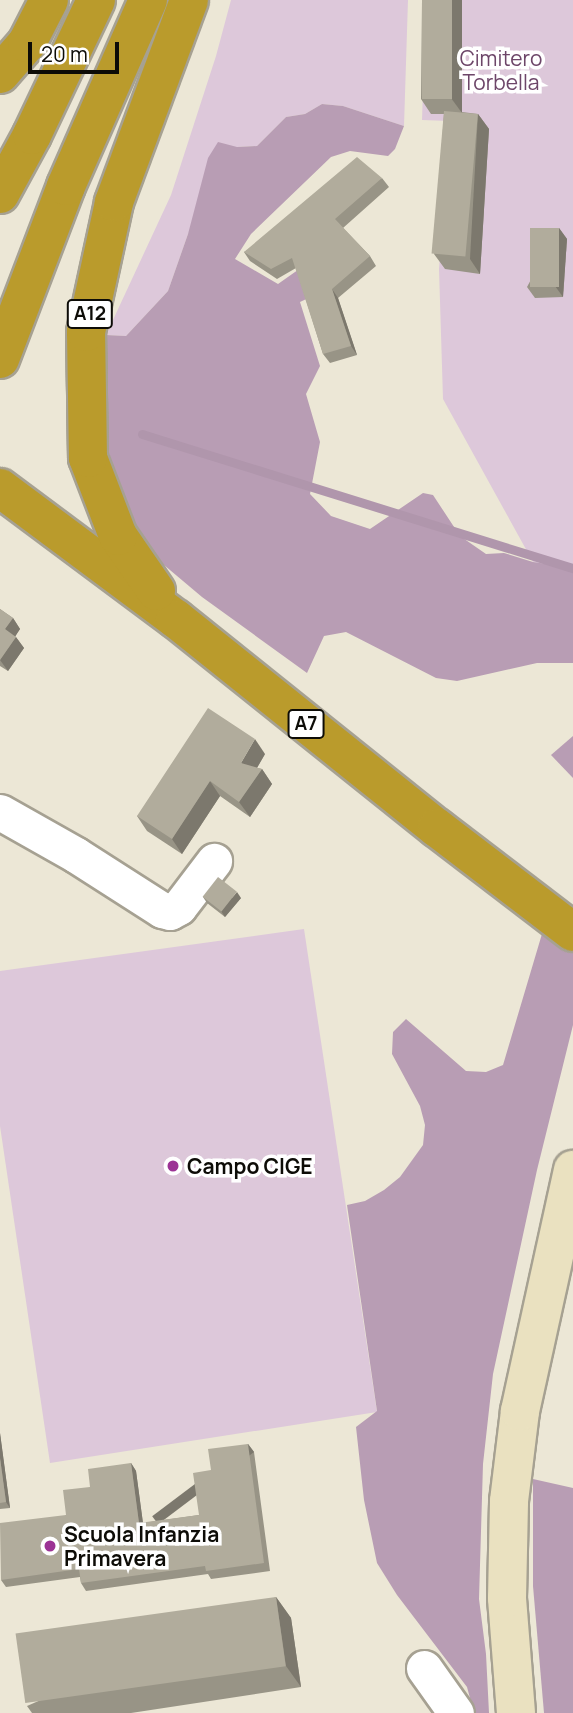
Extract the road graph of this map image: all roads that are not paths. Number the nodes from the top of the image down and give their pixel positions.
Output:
1 (49, 0) edge
2 (96, 0) edge
3 (148, 0) edge
4 (189, 0) edge
5 (0, 74) edge
6 (0, 194) edge
7 (0, 359) edge
8 (0, 488) edge
9 (176, 619) junction
10 (0, 812) edge
11 (214, 861) dead end
12 (573, 932) edge
13 (573, 1170) edge
14 (424, 1668) dead end
15 (456, 1713) edge
16 (516, 1713) edge

1 - 5 highway
2 - 6 highway
3 - 7 highway
4 - 9 highway, A12
8 - 9 highway, A7
9 - 12 highway, A7
10 - 11 street
13 - 16 street
14 - 15 street

